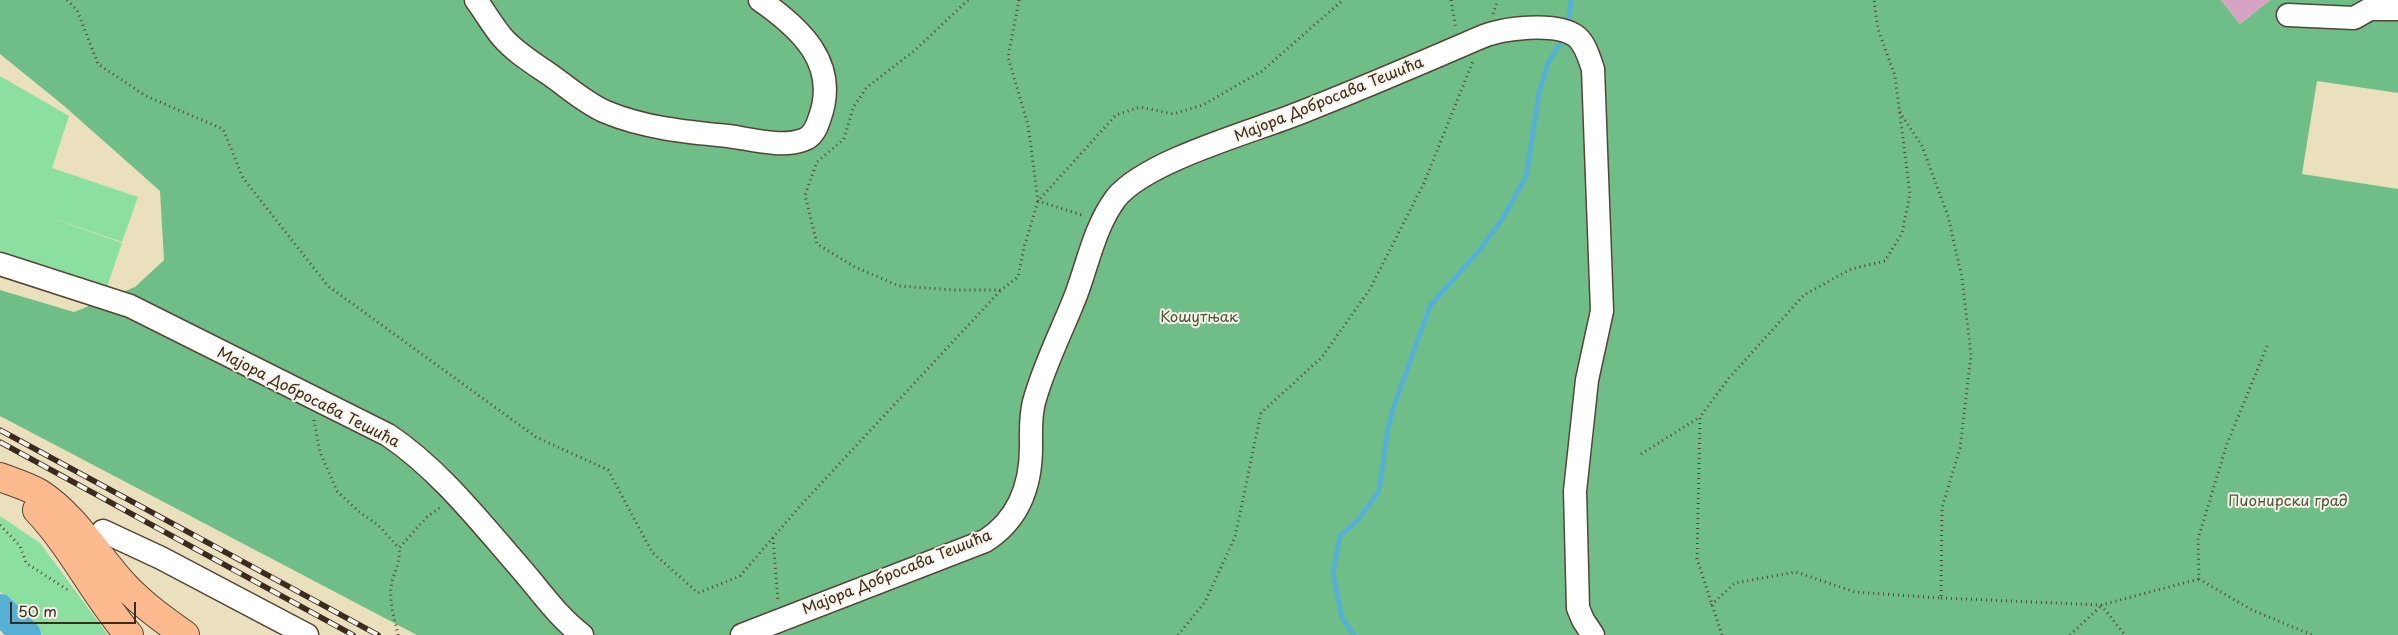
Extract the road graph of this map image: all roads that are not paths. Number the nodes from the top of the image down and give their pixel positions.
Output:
1 (476, 0) edge
2 (760, 0) edge
3 (2398, 9) edge
4 (2288, 15) dead end
5 (0, 264) edge
6 (0, 478) edge
7 (103, 531) dead end
8 (129, 635) edge
9 (185, 635) edge
10 (307, 635) edge
11 (582, 635) edge
12 (742, 635) edge
13 (1593, 635) edge

1 - 2 street
3 - 4 street
5 - 11 street, Мајора Добросава Тешића
6 - 8 main road
6 - 9 main road
7 - 10 street
12 - 13 street, Мајора Добросава Тешића

